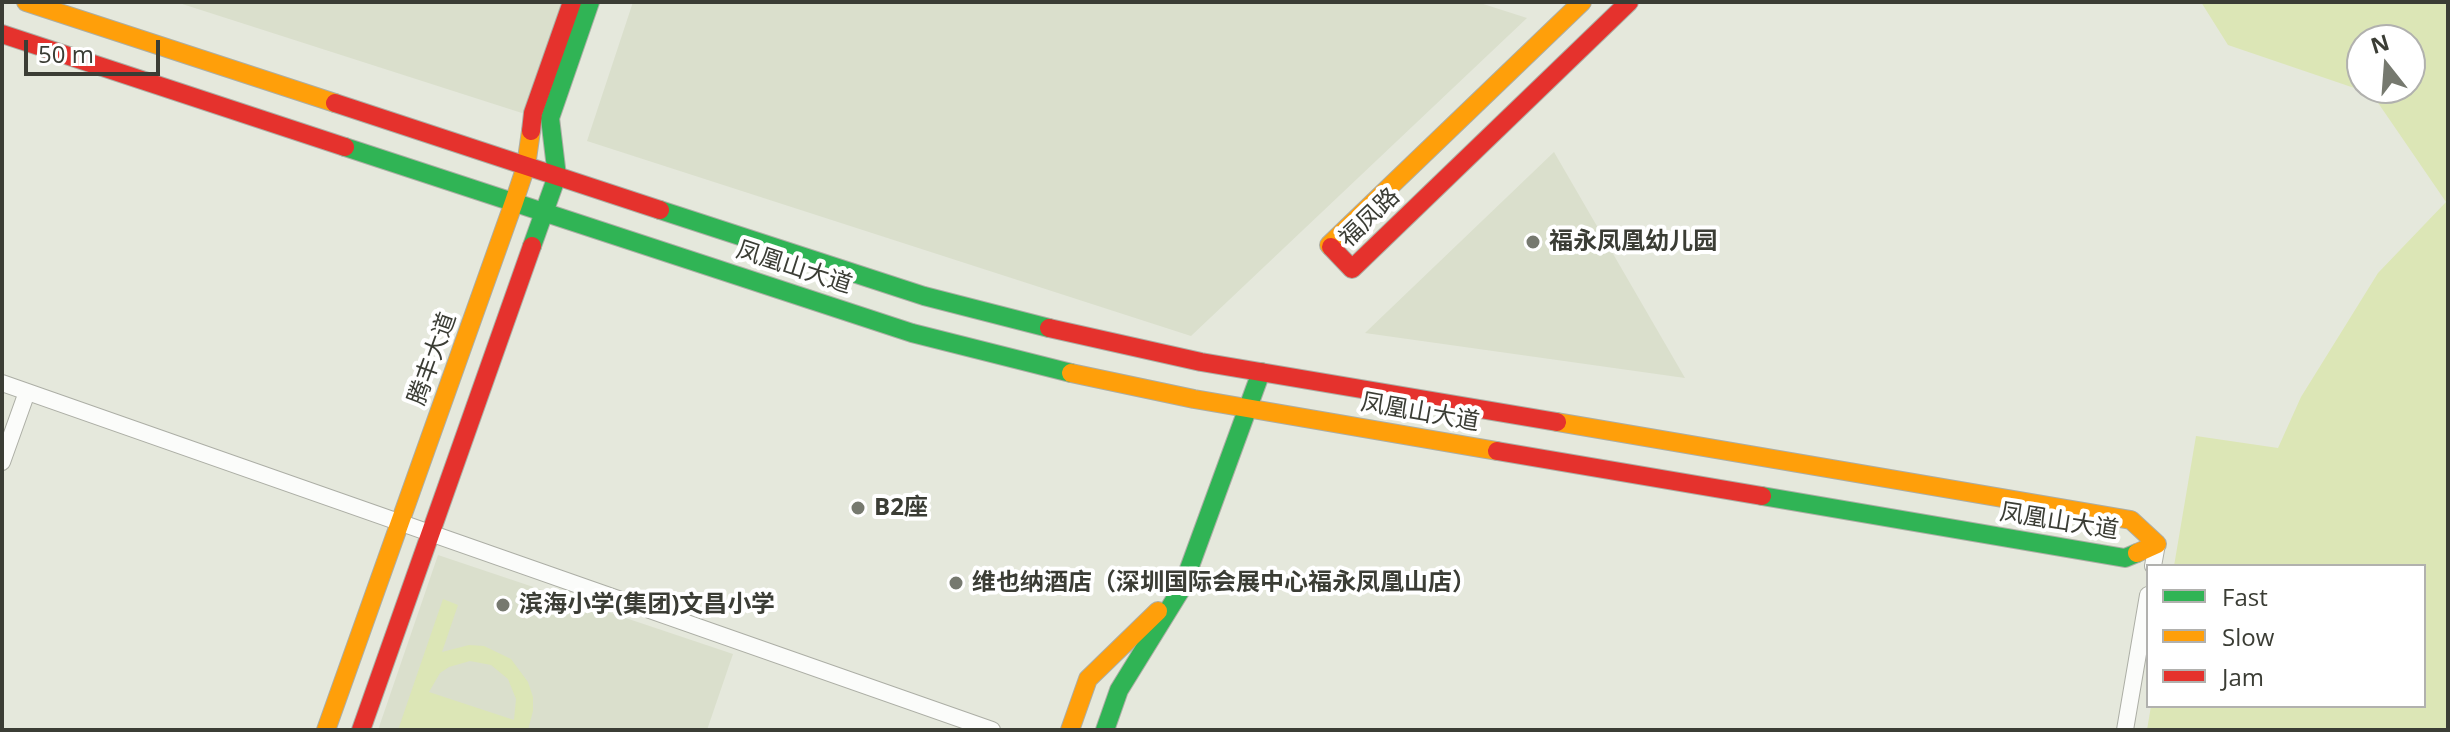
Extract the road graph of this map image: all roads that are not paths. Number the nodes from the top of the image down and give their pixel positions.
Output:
1 (28, 2) edge
2 (572, 2) edge
3 (590, 2) edge
4 (1582, 2) edge
5 (1629, 2) edge
6 (2, 34) edge
7 (526, 166) junction
8 (557, 176) junction
9 (514, 202) junction
10 (545, 212) junction
11 (1261, 372) junction
12 (2, 383) edge
13 (27, 392) junction
14 (1248, 408) junction
15 (2, 462) edge
16 (400, 522) junction
17 (431, 533) junction
18 (2157, 544) junction
19 (2153, 564) edge
20 (1182, 588) junction
21 (2146, 610) edge
22 (2130, 729) edge
23 (326, 730) edge
24 (361, 730) edge
25 (992, 730) edge
26 (1070, 730) edge
27 (1105, 730) edge

1 - 7 main road, 凤凰山大道
2 - 7 main road, 腾丰大道
3 - 8 main road
4 - 5 main road, 福凤路
6 - 9 main road, 凤凰山大道
7 - 8 main road, 凤凰山大道
7 - 9 main road, 腾丰大道
8 - 10 main road
8 - 11 main road, 凤凰山大道
9 - 10 main road, 凤凰山大道
9 - 16 main road, 腾丰大道
10 - 14 main road, 凤凰山大道
10 - 17 main road
11 - 14 main road
11 - 18 main road, 凤凰山大道
12 - 13 street
13 - 15 street
13 - 16 street
14 - 18 main road, 凤凰山大道
14 - 20 main road
16 - 17 street
16 - 23 main road, 腾丰大道
17 - 24 main road
17 - 25 street
18 - 19 street
20 - 26 main road
20 - 27 main road
21 - 22 street

